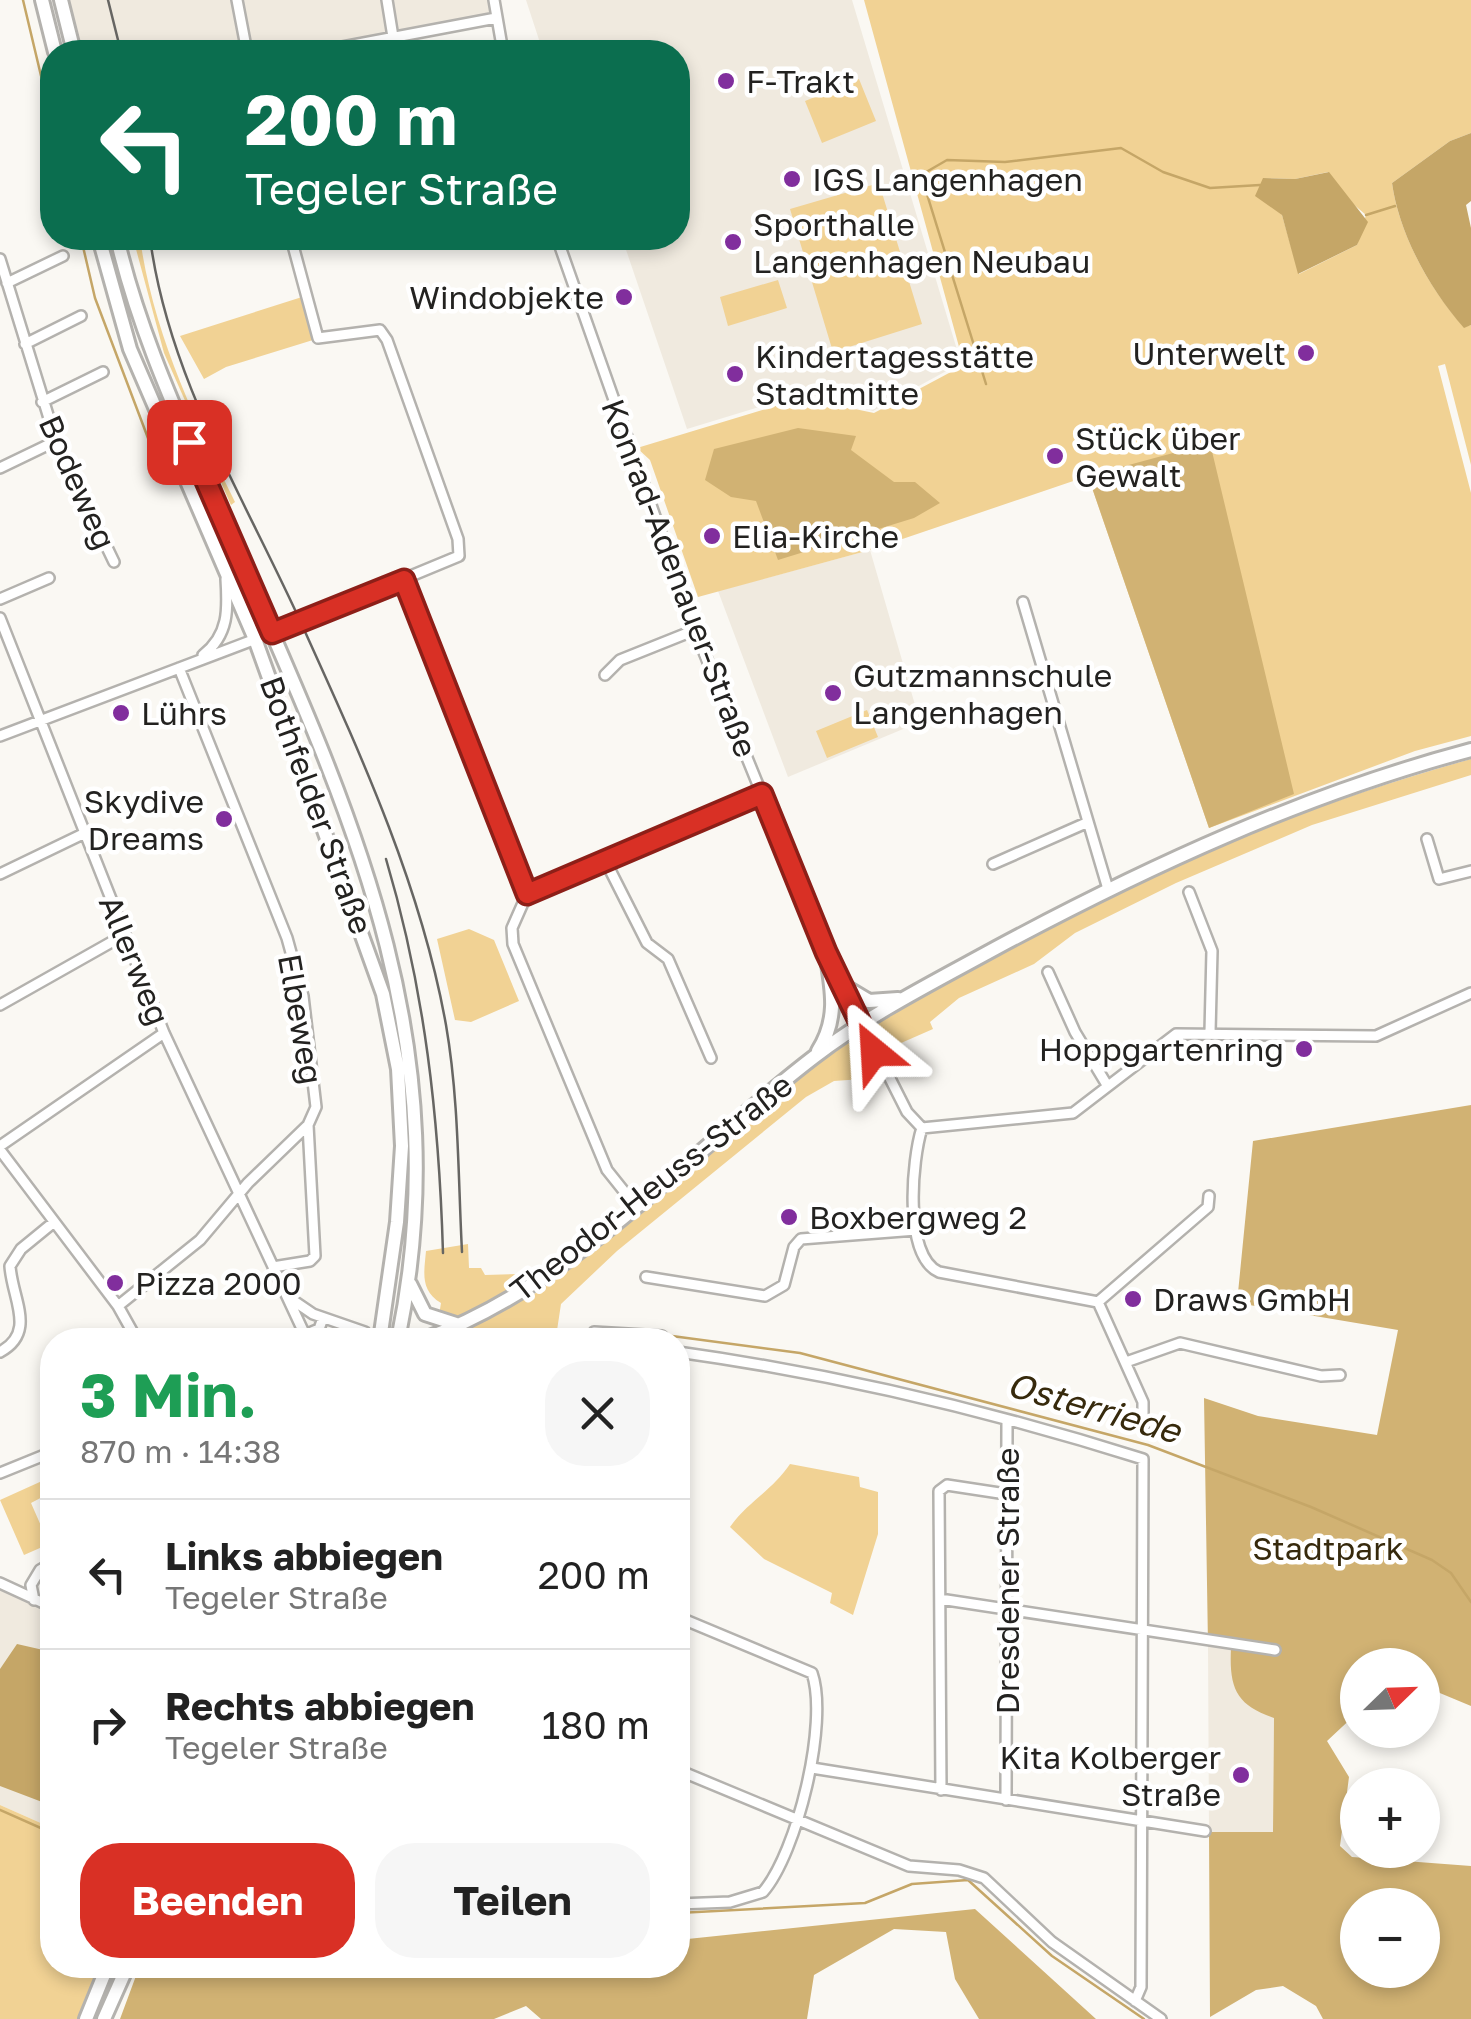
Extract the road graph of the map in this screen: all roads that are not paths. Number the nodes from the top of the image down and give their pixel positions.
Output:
1 (42, 0) edge
2 (61, 0) edge
3 (238, 0) edge
4 (388, 0) edge
5 (494, 0) edge
6 (496, 18) junction
7 (393, 37) junction
8 (52, 40) edge
9 (71, 40) edge
10 (245, 40) edge
11 (378, 40) edge
12 (501, 40) edge
13 (102, 250) edge
14 (121, 250) edge
15 (294, 250) edge
16 (561, 250) edge
17 (63, 256) dead end
18 (0, 258) edge
19 (7, 283) junction
20 (81, 316) dead end
21 (25, 344) junction
22 (103, 372) dead end
23 (42, 402) junction
24 (56, 442) junction
25 (0, 468) edge
26 (114, 562) dead end
27 (226, 571) junction
28 (49, 578) dead end
29 (404, 580) junction
30 (0, 599) edge
31 (1023, 602) dead end
32 (0, 618) edge
33 (695, 630) junction
34 (272, 633) junction
35 (255, 640) junction
36 (192, 663) junction
37 (179, 668) junction
38 (605, 675) dead end
39 (42, 720) junction
40 (0, 736) edge
41 (1471, 750) edge
42 (762, 794) junction
43 (1086, 823) junction
44 (85, 833) junction
45 (1427, 839) dead end
46 (606, 862) junction
47 (992, 864) dead end
48 (1471, 871) edge
49 (0, 874) edge
50 (1108, 890) junction
51 (1189, 892) dead end
52 (527, 894) junction
53 (124, 935) junction
54 (826, 952) junction
55 (1048, 972) dead end
56 (840, 983) junction
57 (1471, 993) edge
58 (906, 998) junction
59 (0, 1005) edge
60 (861, 1025) junction
61 (164, 1032) junction
62 (1210, 1032) junction
63 (814, 1057) junction
64 (712, 1058) dead end
65 (1107, 1085) junction
66 (308, 1125) junction
67 (922, 1128) junction
68 (0, 1148) edge
69 (239, 1195) junction
70 (1210, 1196) dead end
71 (634, 1205) junction
72 (54, 1222) junction
73 (916, 1230) junction
74 (5, 1265) edge
75 (273, 1267) junction
76 (646, 1278) dead end
77 (409, 1280) junction
78 (287, 1296) junction
79 (1098, 1302) junction
80 (118, 1306) junction
81 (323, 1318) junction
82 (462, 1325) junction
83 (130, 1328) edge
84 (302, 1328) edge
85 (319, 1328) edge
86 (353, 1328) edge
87 (382, 1328) edge
88 (400, 1328) edge
89 (454, 1328) edge
90 (0, 1352) edge
91 (690, 1354) edge
92 (1126, 1362) junction
93 (1340, 1375) dead end
94 (1007, 1422) junction
95 (1143, 1427) dead end
96 (40, 1457) edge
97 (0, 1473) edge
98 (1006, 1494) junction
99 (40, 1570) edge
100 (0, 1583) edge
101 (940, 1599) junction
102 (34, 1600) junction
103 (40, 1602) edge
104 (1007, 1609) junction
105 (690, 1622) edge
106 (1142, 1630) junction
107 (1275, 1650) dead end
108 (812, 1768) junction
109 (690, 1775) edge
110 (940, 1790) junction
111 (1006, 1800) junction
112 (796, 1818) junction
113 (1141, 1821) junction
114 (1205, 1831) dead end
115 (690, 1904) edge
116 (103, 1978) edge
117 (122, 1978) edge
118 (1135, 2001) junction
119 (86, 2019) edge
120 (104, 2019) edge
121 (1161, 2019) edge

1 - 8 main road
2 - 9 main road
3 - 10 street
4 - 7 street
5 - 6 street
6 - 7 street
6 - 12 street
7 - 11 street
13 - 27 main road, Bothfelder Straße
14 - 34 main road, Bothfelder Straße
15 - 29 street
16 - 33 street, Konrad-Adenauer-Straße
17 - 19 street
18 - 19 street, Bodeweg
19 - 21 street, Bodeweg
20 - 21 street
21 - 23 street, Bodeweg
22 - 23 street, Bodeweg
23 - 24 street, Bodeweg
24 - 25 street
24 - 26 street, Bodeweg
27 - 35 main road, Bothfelder Straße
27 - 36 street
28 - 30 street
29 - 34 street
29 - 52 street
31 - 43 street
32 - 39 street, Allerweg
33 - 38 street
33 - 42 street, Konrad-Adenauer-Straße
34 - 35 street
34 - 77 main road, Bothfelder Straße
35 - 36 street
35 - 87 main road, Bothfelder Straße
36 - 37 street
37 - 39 street
37 - 66 street, Elbeweg
39 - 40 street
39 - 44 street, Allerweg
41 - 50 main road, Theodor-Heuss-Straße
42 - 46 street
42 - 54 street, Konrad-Adenauer-Straße
43 - 47 street
43 - 50 street
44 - 49 street
44 - 53 street, Allerweg
45 - 48 street
46 - 52 street
46 - 64 street
50 - 58 main road, Theodor-Heuss-Straße
51 - 62 street
52 - 71 street
53 - 59 street
53 - 61 street, Allerweg
54 - 56 street, Konrad-Adenauer-Straße
54 - 63 main road
55 - 65 street
56 - 58 main road
56 - 60 street, Konrad-Adenauer-Straße
57 - 62 street
58 - 60 main road, Theodor-Heuss-Straße
60 - 63 main road, Theodor-Heuss-Straße
60 - 67 street, Konrad-Adenauer-Straße
61 - 68 street
61 - 69 street, Allerweg
62 - 65 street
63 - 71 main road, Theodor-Heuss-Straße
65 - 67 street
66 - 69 street, Elbeweg
66 - 75 street
67 - 73 street
68 - 72 street
69 - 75 street, Allerweg
69 - 80 street, Elbeweg
70 - 79 street
71 - 82 main road, Theodor-Heuss-Straße
72 - 74 street
72 - 80 street
73 - 76 street
73 - 79 street
74 - 90 street
75 - 78 street, Allerweg
77 - 82 main road
77 - 88 main road, Bothfelder Straße
78 - 81 street, Allerweg
78 - 84 street, Allerweg
79 - 92 street
80 - 83 street
81 - 85 street, Allerweg
81 - 86 street, Allerweg
82 - 89 main road, Theodor-Heuss-Straße
91 - 94 street
92 - 93 street
92 - 95 street
94 - 98 street, Dresdener Straße
94 - 106 street
96 - 97 street
98 - 101 street
98 - 104 street, Dresdener Straße
99 - 102 street
100 - 102 street
101 - 104 street
101 - 110 street
102 - 103 street
104 - 106 street
104 - 111 street, Dresdener Straße
105 - 108 street
106 - 107 street
106 - 113 street
108 - 110 street
108 - 112 street
109 - 112 street
110 - 111 street
111 - 113 street
112 - 115 street
112 - 118 street
113 - 114 street
113 - 118 street
116 - 119 main road
117 - 120 main road
118 - 121 street

